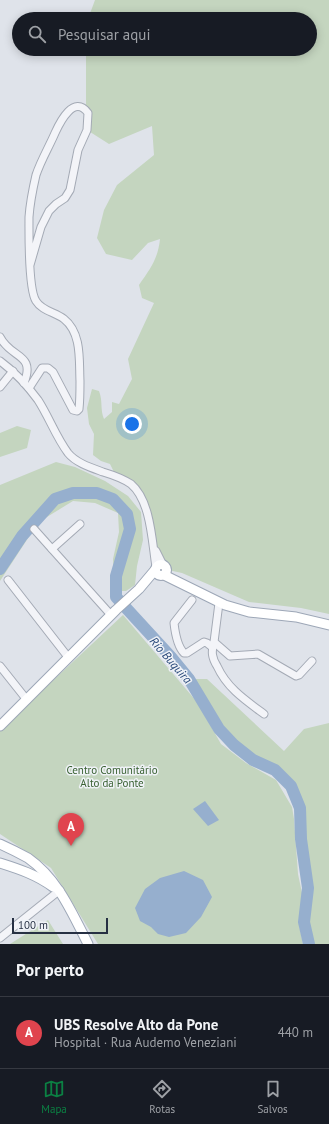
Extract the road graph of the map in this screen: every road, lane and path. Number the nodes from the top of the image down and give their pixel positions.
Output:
1 (30, 265) junction
2 (0, 337) edge
3 (0, 361) edge
4 (13, 371) junction
5 (0, 386) edge
6 (27, 386) junction
7 (80, 524) dead end
8 (34, 529) dead end
9 (52, 549) junction
10 (161, 570) junction
11 (8, 580) dead end
12 (192, 600) dead end
13 (219, 603) junction
14 (113, 613) junction
15 (329, 625) edge
16 (213, 644) junction
17 (68, 657) junction
18 (312, 661) dead end
19 (0, 666) edge
20 (27, 700) junction
21 (264, 714) dead end
22 (0, 726) edge
23 (0, 844) edge
24 (0, 863) edge
25 (60, 892) junction
26 (0, 938) edge
27 (88, 944) edge

1 - 1 street
1 - 6 street
2 - 6 street
3 - 4 street
4 - 5 street
4 - 6 street
6 - 10 street
7 - 9 street
8 - 9 street
9 - 14 street
10 - 13 main road
10 - 14 main road
11 - 17 street
12 - 16 street
13 - 15 main road
13 - 16 street
14 - 17 main road
16 - 18 street
16 - 21 street
17 - 20 main road
19 - 20 street
20 - 22 main road
23 - 25 main road
24 - 25 main road
25 - 26 street
25 - 27 main road

